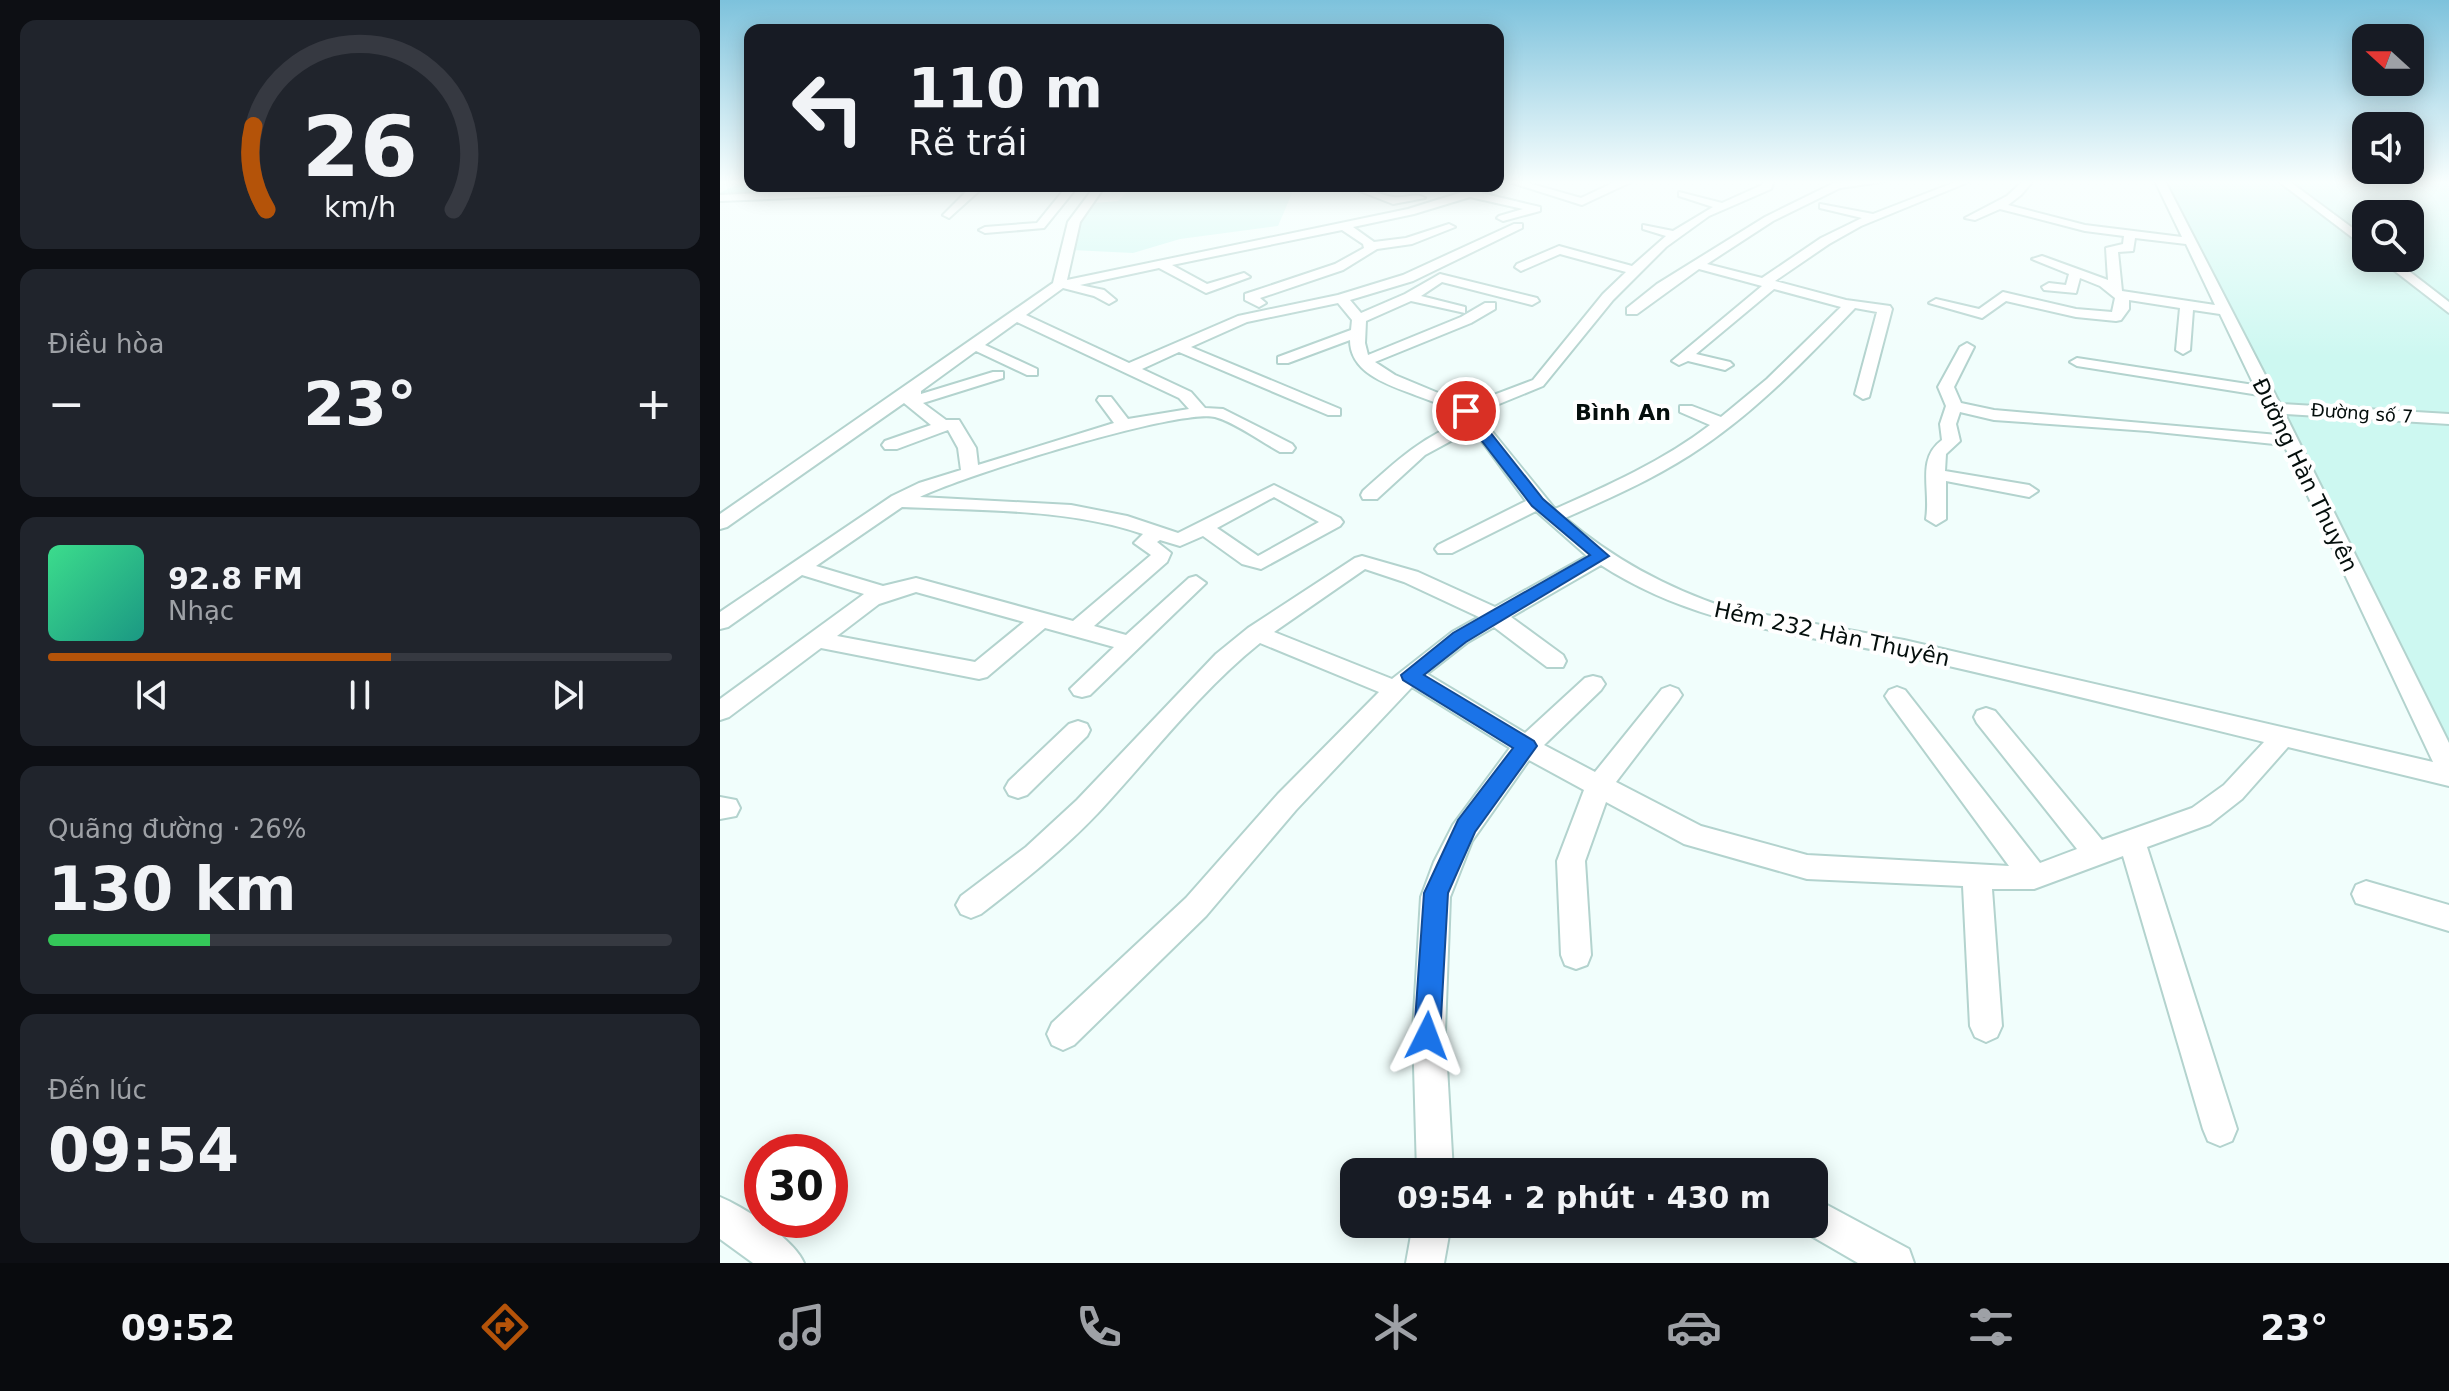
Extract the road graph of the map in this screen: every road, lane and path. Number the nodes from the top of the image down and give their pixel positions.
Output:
1 (1071, 240) edge
2 (1273, 240) edge
3 (1307, 240) edge
4 (1364, 240) edge
5 (1411, 240) edge
6 (1489, 240) edge
7 (1669, 240) edge
8 (1736, 240) edge
9 (1827, 240) edge
10 (2129, 240) edge
11 (2181, 240) edge
12 (2189, 241) joint
13 (1372, 246) junction
14 (1314, 247) dead end
15 (2038, 259) dead end
16 (1348, 263) junction
17 (1161, 264) junction
18 (1697, 265) junction
19 (1521, 267) dead end
20 (1633, 270) junction
21 (2402, 272) edge
22 (2075, 274) junction
23 (1244, 277) dead end
24 (1769, 282) junction
25 (1226, 283) junction
26 (1062, 285) junction
27 (1383, 285) junction
28 (2049, 287) dead end
29 (2119, 294) junction
30 (1410, 297) junction
31 (1341, 298) junction
32 (1109, 300) dead end
33 (1532, 301) dead end
34 (1849, 303) junction
35 (1936, 303) dead end
36 (2187, 305) junction
37 (1490, 306) dead end
38 (2449, 309) edge
39 (1460, 310) dead end
40 (2222, 310) junction
41 (1632, 311) dead end
42 (1016, 316) junction
43 (1359, 326) junction
44 (974, 345) junction
45 (1179, 347) junction
46 (1967, 347) dead end
47 (2183, 350) dead end
48 (1283, 360) dead end
49 (1365, 361) junction
50 (2077, 362) dead end
51 (948, 364) junction
52 (1725, 365) dead end
53 (1129, 369) junction
54 (1032, 372) dead end
55 (967, 375) dead end
56 (998, 375) dead end
57 (2265, 391) junction
58 (1863, 394) dead end
59 (912, 396) junction
60 (1105, 400) dead end
61 (1954, 406) junction
62 (2274, 408) junction
63 (1686, 409) dead end
64 (1334, 412) dead end
65 (1195, 413) junction
66 (1472, 417) junction
67 (2449, 419) edge
68 (1722, 424) junction
69 (1124, 425) junction
70 (943, 426) junction
71 (2290, 441) junction
72 (891, 445) dead end
73 (1286, 448) dead end
74 (970, 473) junction
75 (1934, 474) junction
76 (2029, 491) dead end
77 (1370, 495) dead end
78 (899, 500) junction
79 (1546, 509) junction
80 (1936, 519) dead end
81 (720, 523) edge
82 (1205, 528) junction
83 (1157, 533) junction
84 (1445, 549) dead end
85 (1601, 556) junction
86 (800, 568) junction
87 (1196, 583) dead end
88 (883, 593) junction
89 (1496, 617) junction
90 (1041, 619) junction
91 (720, 622) edge
92 (1077, 629) junction
93 (1256, 633) junction
94 (816, 639) junction
95 (1131, 644) junction
96 (1555, 661) dead end
97 (1403, 682) junction
98 (1593, 684) dead end
99 (1082, 689) dead end
100 (1670, 695) dead end
101 (1897, 696) dead end
102 (720, 711) edge
103 (1986, 717) dead end
104 (1078, 730) dead end
105 (2279, 735) junction
106 (1526, 746) junction
107 (2449, 769) edge
108 (2449, 776) edge
109 (1599, 785) junction
110 (1018, 788) dead end
111 (2132, 842) junction
112 (2098, 855) junction
113 (1977, 876) junction
114 (2034, 877) junction
115 (2366, 894) dead end
116 (971, 905) dead end
117 (2449, 918) edge
118 (1576, 955) dead end
119 (1986, 1026) dead end
120 (1063, 1034) dead end
121 (2220, 1129) dead end
122 (1434, 1158) edge
123 (720, 1216) edge
124 (1828, 1225) edge
125 (1429, 1238) edge
126 (785, 1263) edge
127 (1425, 1263) edge
128 (1895, 1263) edge

1 - 26 street
2 - 17 street
3 - 14 street
4 - 13 street
5 - 13 street
6 - 27 street
7 - 20 street
8 - 18 street
9 - 24 street
10 - 29 street
11 - 12 street
12 - 40 street, Đường Hàn Thuyên
13 - 16 street
15 - 22 street
16 - 25 street
16 - 27 street
17 - 25 street
17 - 26 street
18 - 24 street
18 - 41 street
19 - 20 street
20 - 66 street
21 - 38 street
22 - 28 street
22 - 29 street
23 - 25 street
24 - 34 street
24 - 52 street
26 - 32 street
26 - 42 street
27 - 31 street
29 - 35 street
29 - 36 street
30 - 33 street
30 - 39 street
30 - 43 street
31 - 43 street
31 - 45 street
34 - 58 street
34 - 68 street
36 - 40 street
36 - 47 street
37 - 49 street
40 - 57 street, Đường Hàn Thuyên
42 - 44 street
42 - 53 street
43 - 48 street
43 - 49 street
44 - 51 street
44 - 54 street
45 - 53 street
45 - 64 street
46 - 61 street
49 - 66 street
50 - 57 street
51 - 55 street
51 - 59 street
53 - 65 street
56 - 59 street
57 - 62 street, Đường Hàn Thuyên
59 - 70 street
59 - 81 street
60 - 69 street
61 - 71 street
61 - 75 street
62 - 67 street, Đường số 7
62 - 71 street, Đường Hàn Thuyên
63 - 68 street
65 - 69 street
65 - 73 street
66 - 77 street
66 - 79 street, Hẻm 232 Hàn Thuyên
68 - 79 street
69 - 74 street
70 - 72 street
70 - 74 street
71 - 107 street, Đường Hàn Thuyên
74 - 78 street
75 - 76 street
75 - 80 street
78 - 83 street
78 - 86 street
79 - 84 street
79 - 85 street, Hẻm 232 Hàn Thuyên
82 - 82 street
82 - 83 street
83 - 92 street
85 - 89 street
85 - 105 street, Hẻm 232 Hàn Thuyên
86 - 88 street
86 - 91 street
87 - 95 street
88 - 90 street
88 - 94 street
89 - 93 street
89 - 96 street
89 - 97 street
90 - 92 street
90 - 94 street
92 - 95 street
93 - 97 street
93 - 116 street
94 - 102 street
95 - 99 street
97 - 106 street
97 - 120 street
98 - 106 street
100 - 109 street
101 - 114 street
103 - 112 street
104 - 110 street
105 - 108 street, Hẻm 232 Hàn Thuyên
105 - 111 street
106 - 109 street
106 - 122 street
109 - 113 street
109 - 118 street
111 - 112 street
111 - 121 street
112 - 114 street
113 - 114 street
113 - 119 street
115 - 117 street
123 - 126 street
124 - 128 street
125 - 127 street

